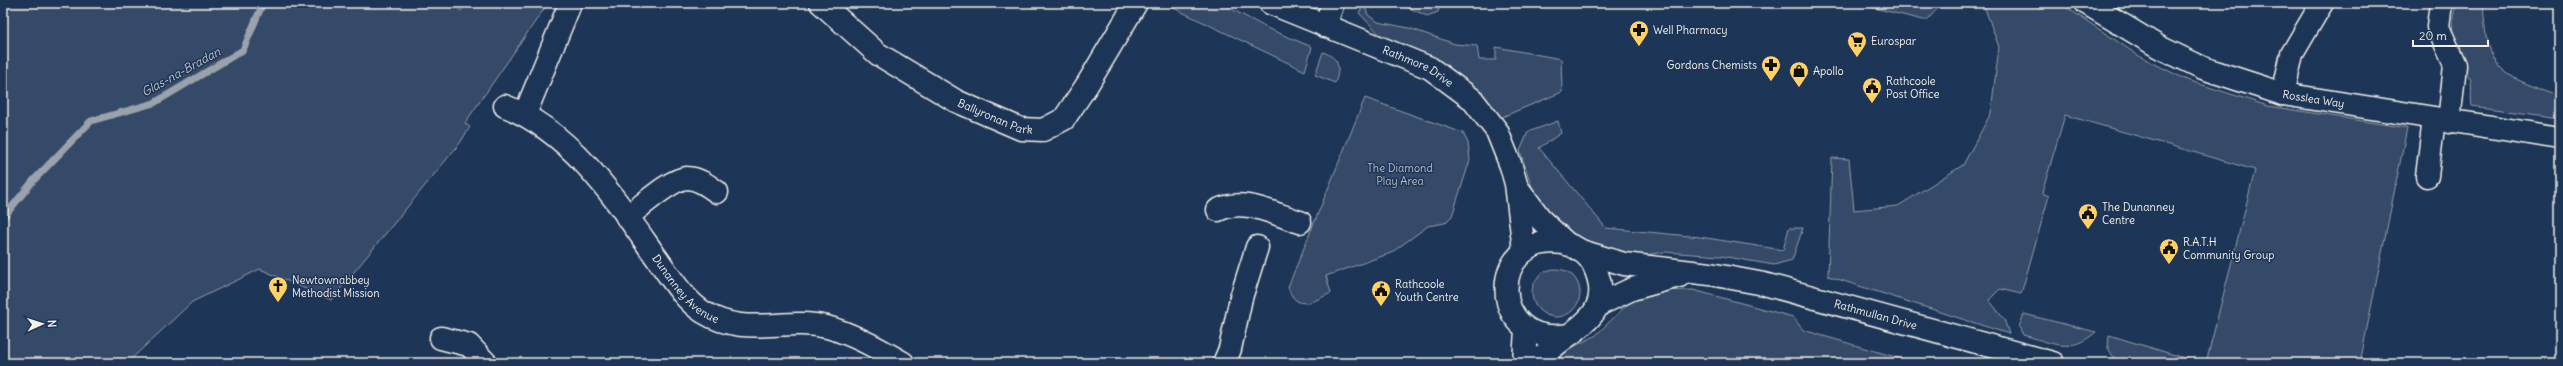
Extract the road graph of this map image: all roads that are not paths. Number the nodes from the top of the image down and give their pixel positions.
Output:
1 (821, 3) edge
2 (1136, 3) edge
3 (1270, 3) edge
4 (1334, 3) edge
5 (2086, 3) edge
6 (2322, 3) edge
7 (2441, 3) edge
8 (570, 4) edge
9 (1325, 26) junction
10 (2283, 94) junction
11 (505, 106) dead end
12 (525, 114) junction
13 (2442, 120) junction
14 (2560, 138) edge
15 (2427, 176) dead end
16 (1516, 184) junction
17 (717, 192) dead end
18 (1218, 210) dead end
19 (627, 217) junction
20 (1300, 222) dead end
21 (1257, 247) dead end
22 (1574, 247) junction
23 (1524, 251) junction
24 (1696, 272) junction
25 (1598, 305) junction
26 (1526, 328) junction
27 (1568, 335) junction
28 (440, 338) dead end
29 (486, 363) edge
30 (903, 363) edge
31 (1224, 363) edge
32 (1524, 363) edge
33 (1537, 363) edge
34 (2053, 363) edge

1 - 2 street, Ballyronan Park
3 - 9 street, Rathmore Drive
4 - 9 street
5 - 10 street, Rosslea Way
6 - 10 street
7 - 13 street
8 - 12 street
9 - 16 street, Rathmore Drive
10 - 13 street, Rosslea Way
11 - 12 street, Dunanney Avenue
12 - 19 street, Dunanney Avenue
13 - 14 street, Rosslea Way
13 - 15 street
16 - 22 street, Rathmore Drive
16 - 23 street, Rathmore Drive
17 - 19 street
18 - 20 street
19 - 30 street, Dunanney Avenue
21 - 31 street
22 - 23 street
22 - 24 street, Rathmullan Drive
22 - 25 street
23 - 26 street
24 - 25 street, Rathmullan Drive
24 - 34 street, Rathmullan Drive
25 - 27 street
26 - 27 street
26 - 32 street
27 - 33 street
28 - 29 street

